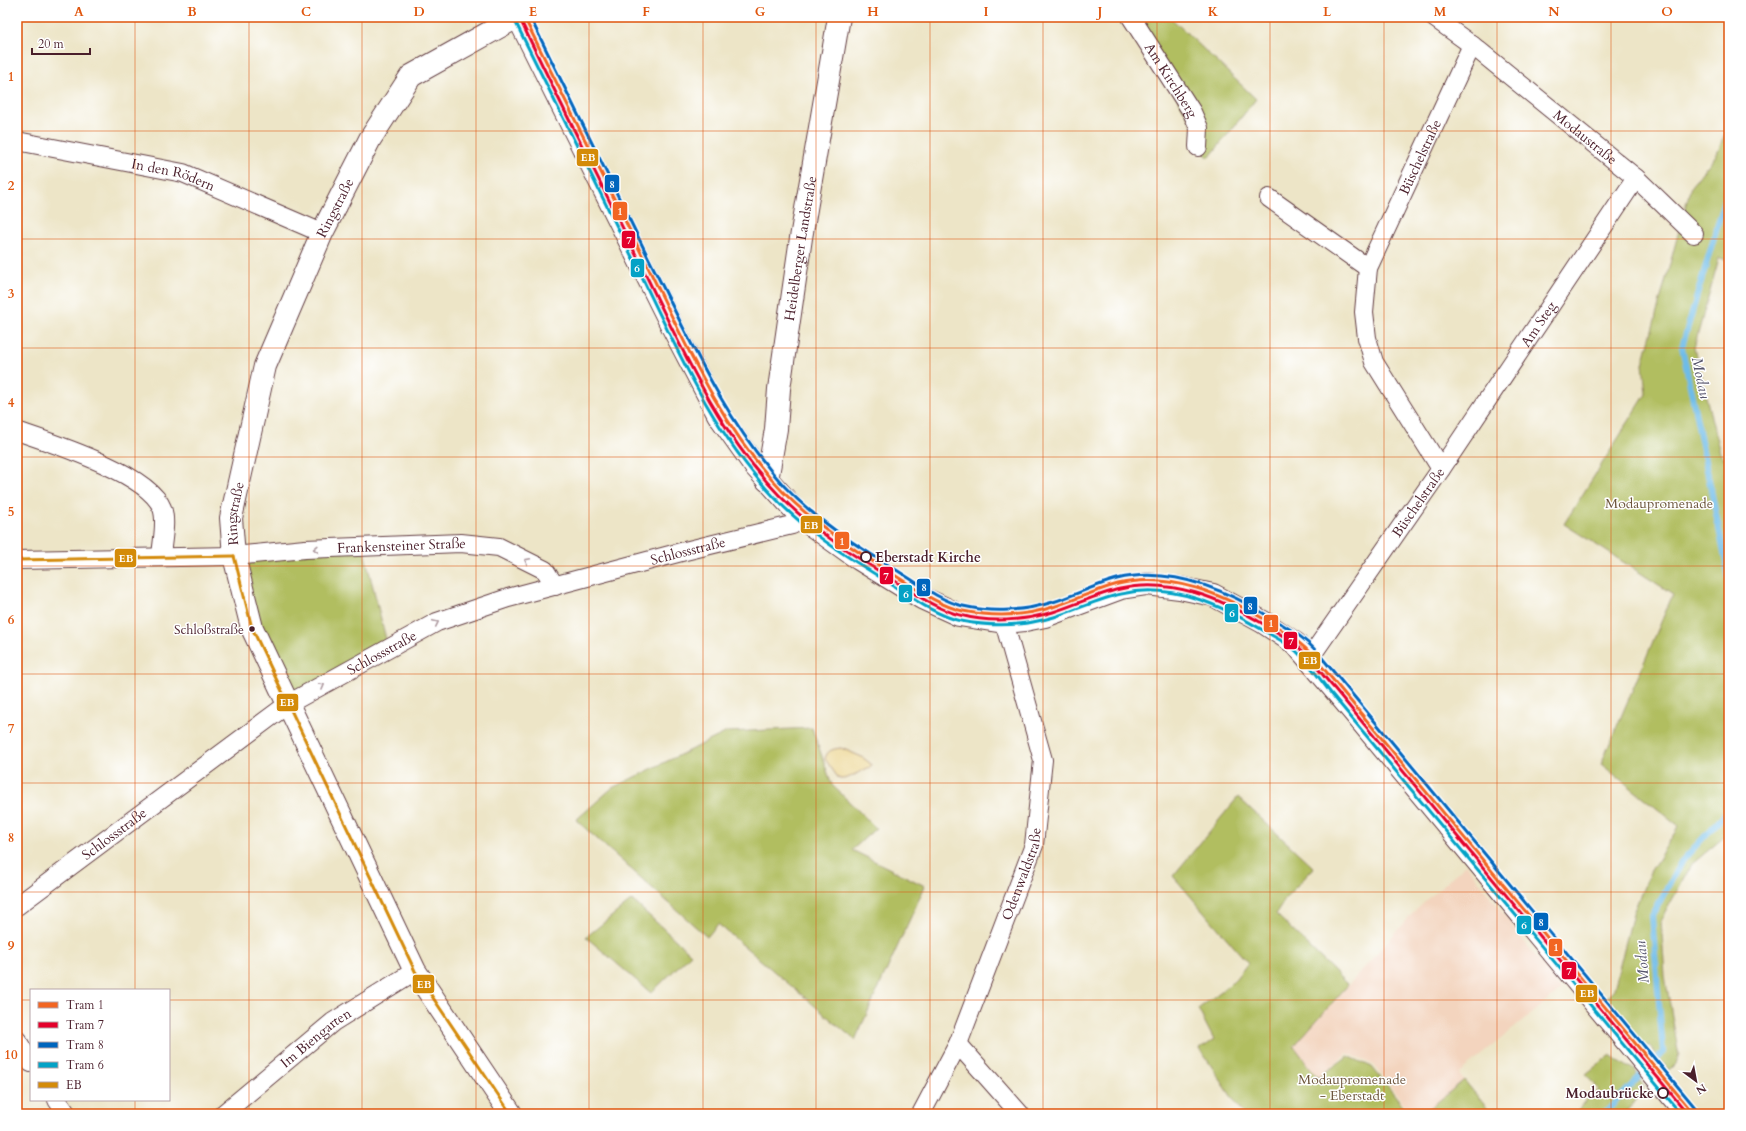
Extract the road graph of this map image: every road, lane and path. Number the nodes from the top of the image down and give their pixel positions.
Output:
1 (517, 17) edge
2 (839, 17) edge
3 (1131, 17) edge
4 (1432, 17) edge
5 (1472, 45) junction
6 (17, 141) edge
7 (1198, 147) dead end
8 (1636, 178) junction
9 (1269, 198) dead end
10 (322, 233) junction
11 (1694, 234) dead end
12 (1368, 268) junction
13 (17, 431) edge
14 (1442, 469) junction
15 (767, 480) junction
16 (803, 519) junction
17 (161, 556) junction
18 (234, 556) junction
19 (17, 560) edge
20 (555, 586) junction
21 (1004, 622) junction
22 (1309, 659) junction
23 (288, 704) junction
24 (17, 906) edge
25 (415, 971) junction
26 (17, 1040) edge
27 (958, 1044) junction
28 (30, 1061) edge
29 (58, 1101) edge
30 (67, 1114) edge
31 (224, 1114) edge
32 (511, 1114) edge
33 (921, 1114) edge
34 (1020, 1114) edge
35 (1687, 1114) edge

1 - 10 street, Ringstraße
1 - 15 street
2 - 15 street, Heidelberger Landstraße
3 - 7 street, Am Kirchberg
4 - 5 street
5 - 8 street, Modaustraße
5 - 12 street, Büschelstraße
6 - 10 street, In den Rödern
8 - 11 street, Modaustraße
8 - 14 street, Am Steg
9 - 12 street
10 - 18 street, Ringstraße
12 - 14 street, Büschelstraße
13 - 17 street
14 - 22 street, Büschelstraße
15 - 16 street
16 - 20 street, Schlossstraße
16 - 21 street
17 - 18 street, Frankensteiner Straße
17 - 19 street, Frankensteiner Straße
20 -> 18 street, Frankensteiner Straße
18 - 23 street, Ringstraße
23 -> 20 street, Schlossstraße
21 - 22 street
21 - 27 street, Odenwaldstraße
22 - 35 street
23 - 24 street, Schlossstraße
23 - 25 street, Ringstraße
25 - 31 street, Im Biengarten
25 - 32 street, Ringstraße
26 - 28 street
27 - 33 street, Odenwaldstraße
27 - 34 street
29 - 30 street

